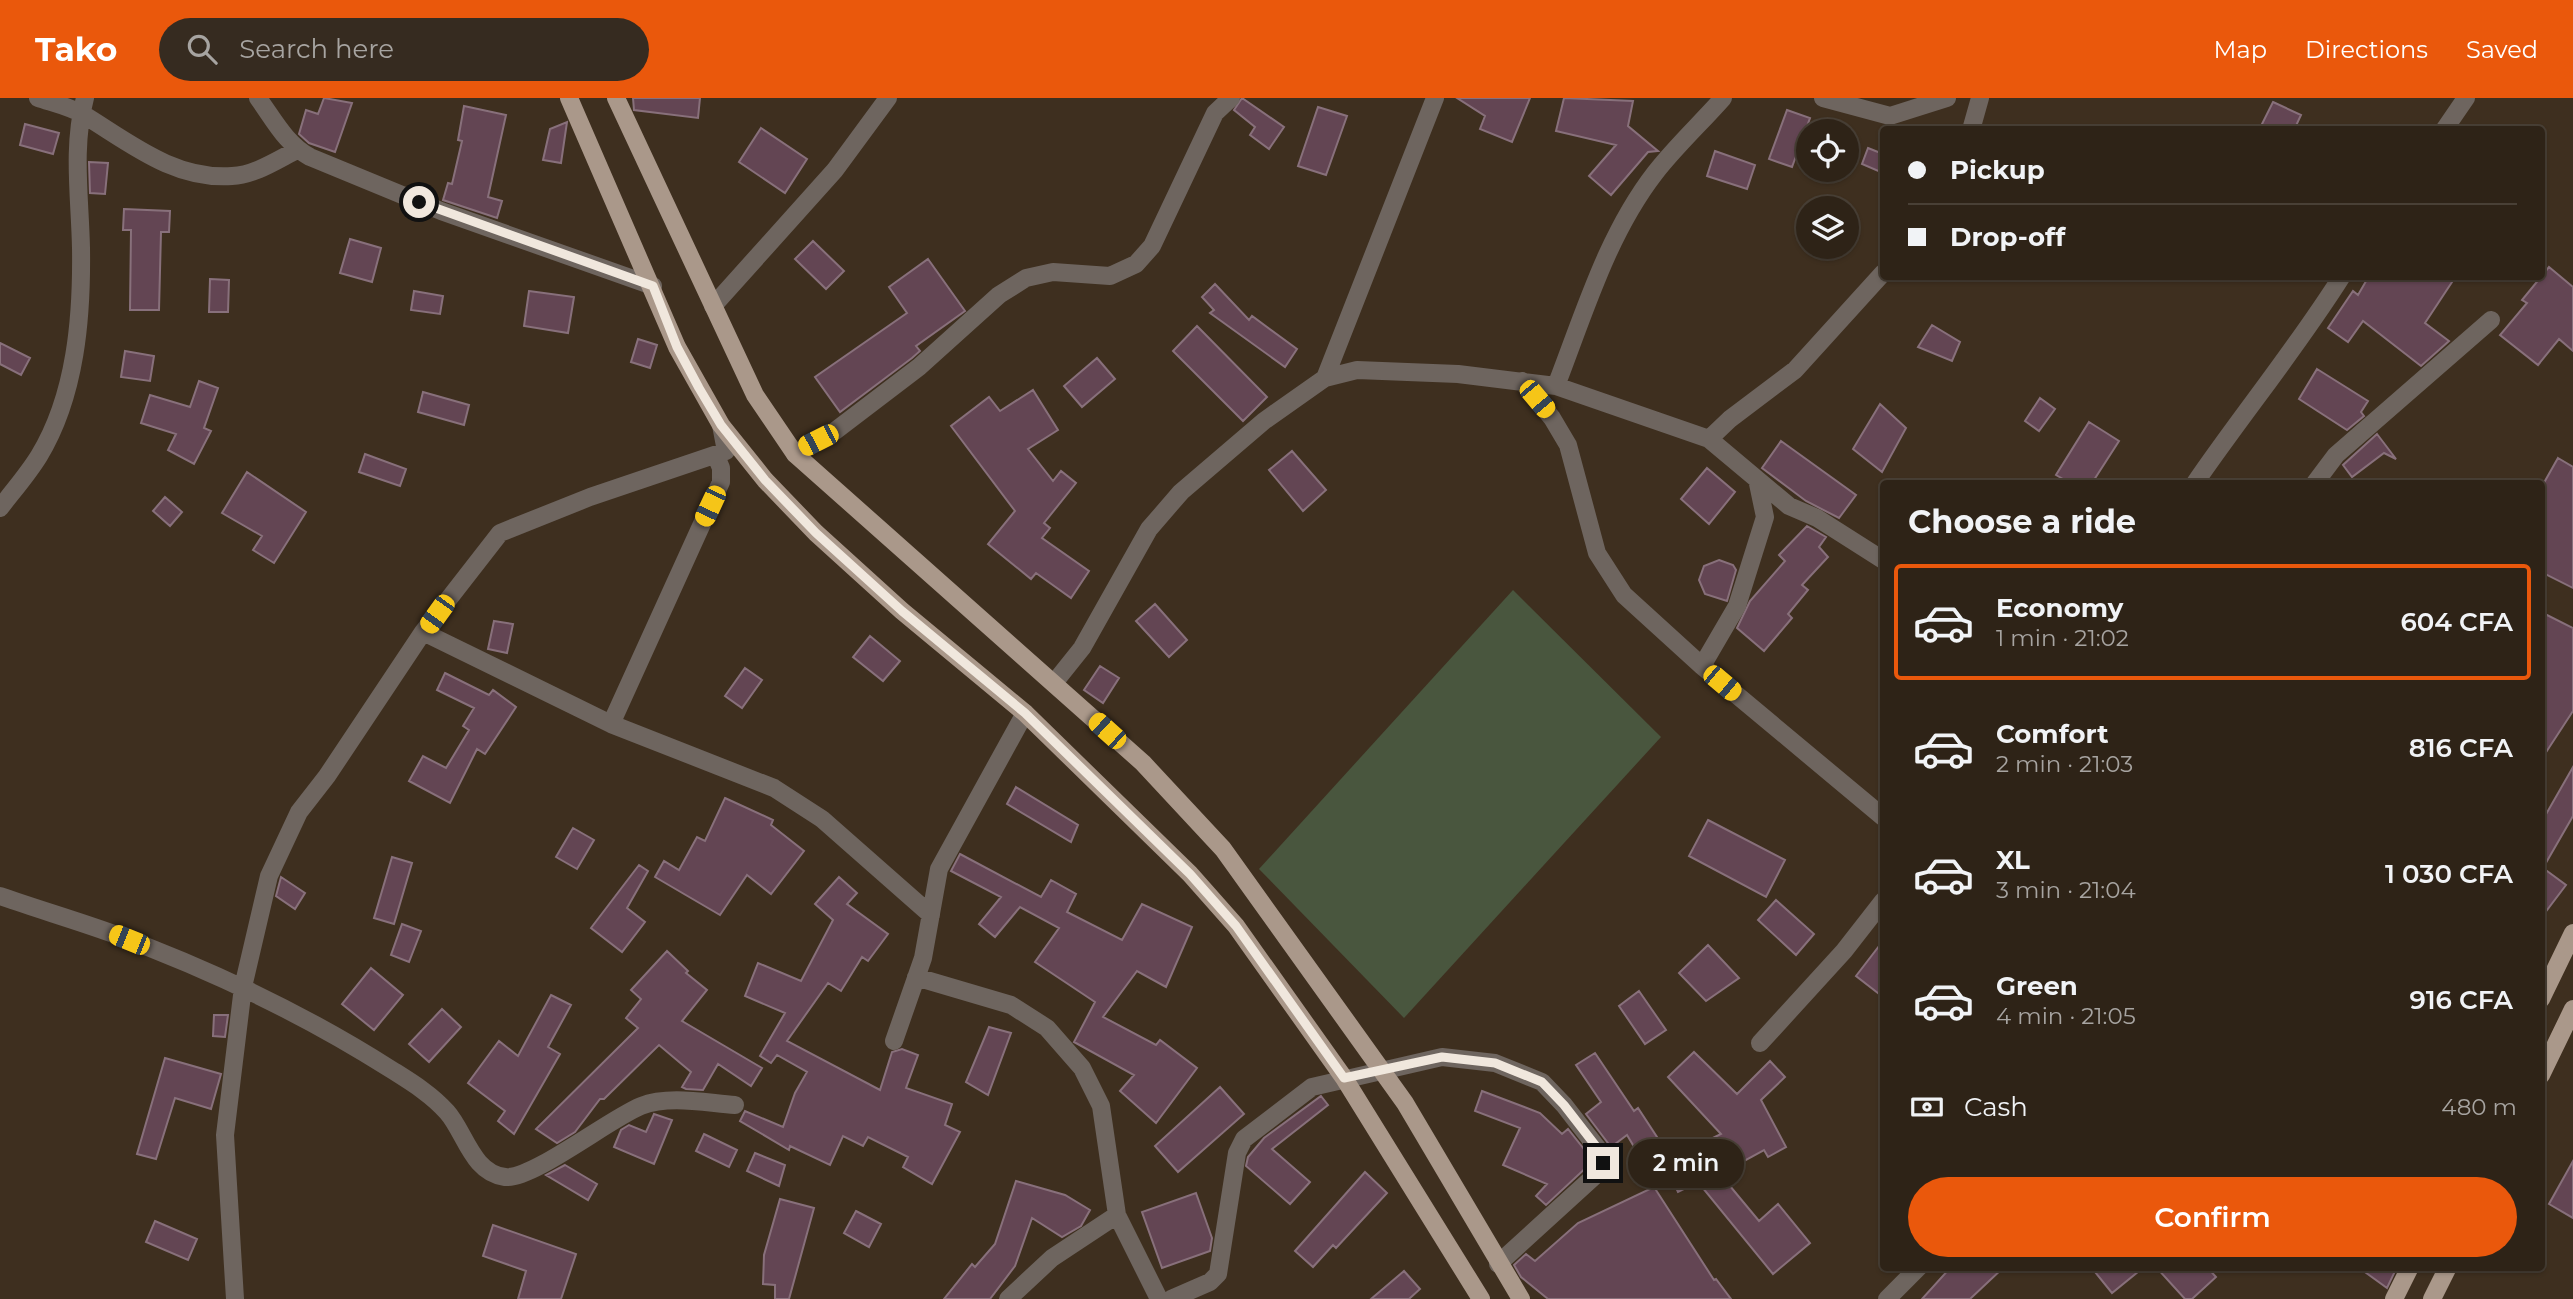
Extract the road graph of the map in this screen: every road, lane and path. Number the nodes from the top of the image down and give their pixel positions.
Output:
1 (38, 98) edge
2 (258, 98) edge
3 (569, 98) edge
4 (616, 98) edge
5 (888, 98) edge
6 (1231, 98) edge
7 (1435, 98) edge
8 (1723, 98) edge
9 (1823, 98) edge
10 (1947, 98) edge
11 (1980, 98) edge
12 (2466, 98) edge
13 (83, 105) edge
14 (1971, 126) edge
15 (2447, 126) edge
16 (297, 150) junction
17 (1880, 276) edge
18 (2339, 280) edge
19 (653, 286) junction
20 (713, 306) junction
21 (2491, 320) dead end
22 (1325, 378) junction
23 (1522, 381) junction
24 (1556, 386) junction
25 (721, 425) junction
26 (1709, 439) junction
27 (721, 454) junction
28 (795, 454) junction
29 (755, 465) junction
30 (1757, 479) junction
31 (2197, 480) edge
32 (2317, 480) edge
33 (0, 508) edge
34 (1880, 558) edge
35 (423, 632) junction
36 (1702, 666) junction
37 (1054, 682) junction
38 (1025, 713) junction
39 (611, 724) junction
40 (1880, 814) edge
41 (0, 896) edge
42 (1880, 905) edge
43 (931, 915) junction
44 (2573, 933) edge
45 (916, 976) junction
46 (243, 987) junction
47 (2545, 991) edge
48 (2573, 1009) edge
49 (894, 1041) dead end
50 (1760, 1043) dead end
51 (2545, 1067) edge
52 (1381, 1070) junction
53 (1344, 1078) junction
54 (735, 1105) dead end
55 (1117, 1215) junction
56 (1498, 1264) junction
57 (1915, 1271) edge
58 (2408, 1271) edge
59 (2446, 1271) edge
60 (235, 1299) edge
61 (1008, 1299) edge
62 (1159, 1299) edge
63 (1171, 1299) edge
64 (1481, 1299) edge
65 (1521, 1299) edge
66 (1887, 1299) edge
67 (2394, 1299) edge
68 (2432, 1299) edge

1 - 13 street
2 - 16 street
3 - 19 main road
4 - 20 main road
5 - 20 street
6 - 28 street
7 - 22 street
8 - 24 street
9 - 10 street
11 - 14 street
12 - 15 street
13 - 16 street
13 - 33 street
16 - 19 street
17 - 26 street
18 - 31 street
19 - 25 main road
20 - 28 main road
21 - 32 street
22 - 23 street
22 - 37 street
23 - 24 street
23 - 36 street
24 - 26 street
25 - 27 street
25 - 29 main road
26 - 30 street
27 - 29 street
27 - 35 street
27 - 39 street
28 - 37 main road
29 - 38 main road
30 - 34 street
30 - 36 street
35 - 39 street
35 - 46 street
36 - 40 street
37 - 52 main road
38 - 43 street
38 - 53 main road
39 - 43 street
41 - 46 street
42 - 50 street
43 - 45 street
44 - 47 main road
45 - 49 street
45 - 55 street
46 - 54 street
46 - 60 street
48 - 51 main road
52 - 53 street
52 - 56 main road
52 - 56 street
53 - 63 street
53 - 64 main road
55 - 61 street
55 - 62 street
56 - 65 main road
57 - 66 street
58 - 67 main road
59 - 68 main road

